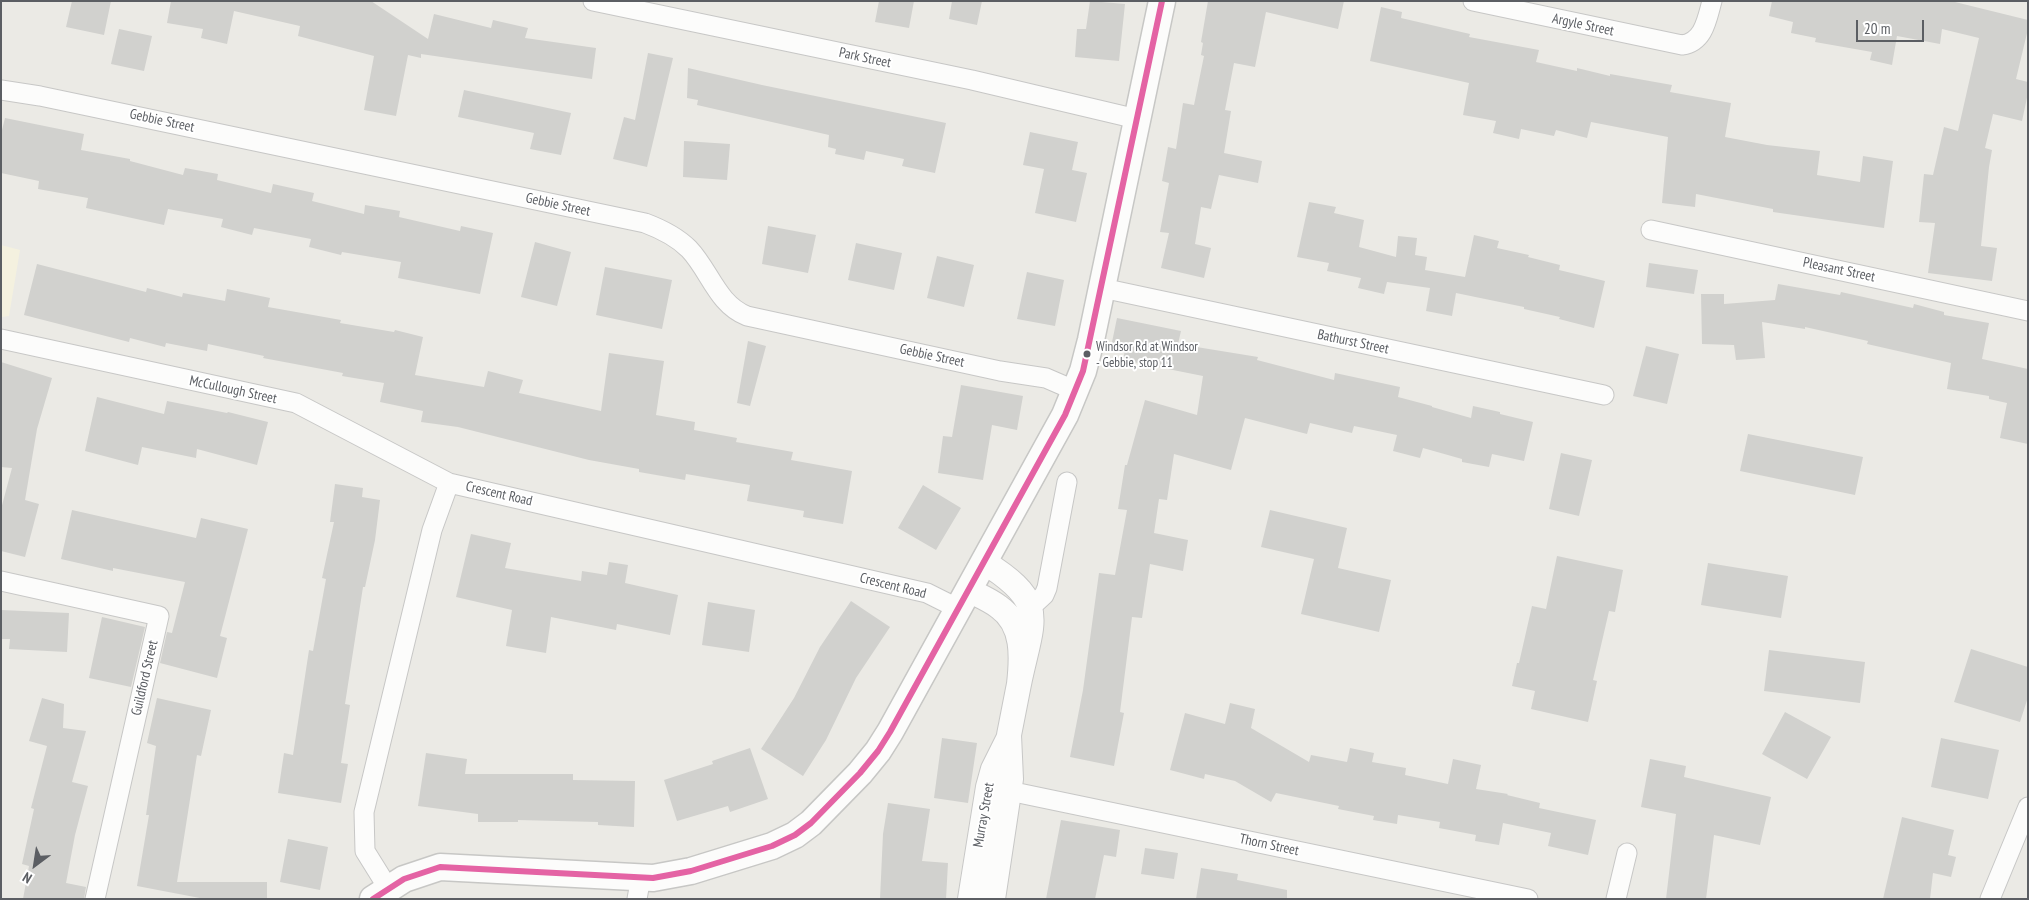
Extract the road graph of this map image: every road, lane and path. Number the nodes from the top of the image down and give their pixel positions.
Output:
1 (593, 1) edge
2 (1162, 1) edge
3 (1473, 1) edge
4 (1712, 1) edge
5 (1, 90) edge
6 (1137, 119) junction
7 (1651, 230) dead end
8 (1102, 288) junction
9 (2028, 311) edge
10 (1, 339) edge
11 (1076, 391) junction
12 (1604, 395) dead end
13 (1067, 482) dead end
14 (449, 483) junction
15 (984, 562) junction
16 (1, 581) edge
17 (963, 599) junction
18 (1031, 607) junction
19 (1019, 684) junction
20 (998, 789) junction
21 (2028, 807) edge
22 (1627, 853) dead end
23 (639, 888) edge
24 (380, 894) edge
25 (95, 899) edge
26 (970, 899) edge
27 (993, 899) edge
28 (1528, 899) edge
29 (1616, 899) edge
30 (1990, 899) edge

1 - 6 street, Park Street
2 - 6 main road
3 - 4 street, Argyle Street
5 - 11 street, Gebbie Street
6 - 8 main road
7 - 9 street, Pleasant Street
8 - 11 main road
8 - 12 street, Bathurst Street
10 - 14 street, McCullough Street
11 - 15 main road
13 - 18 street
14 - 17 street, Crescent Road
14 - 24 street, Crescent Road
15 - 17 main road
15 - 18 street
16 - 25 street, Guildford Street
17 - 19 street, Murray Street
17 - 23 main road
18 - 19 street, Murray Street
19 - 20 street, Murray Street
20 - 26 street, Murray Street
20 - 27 street, Murray Street
20 - 28 street, Thorn Street
21 - 30 street
22 - 29 street
23 - 24 main road

